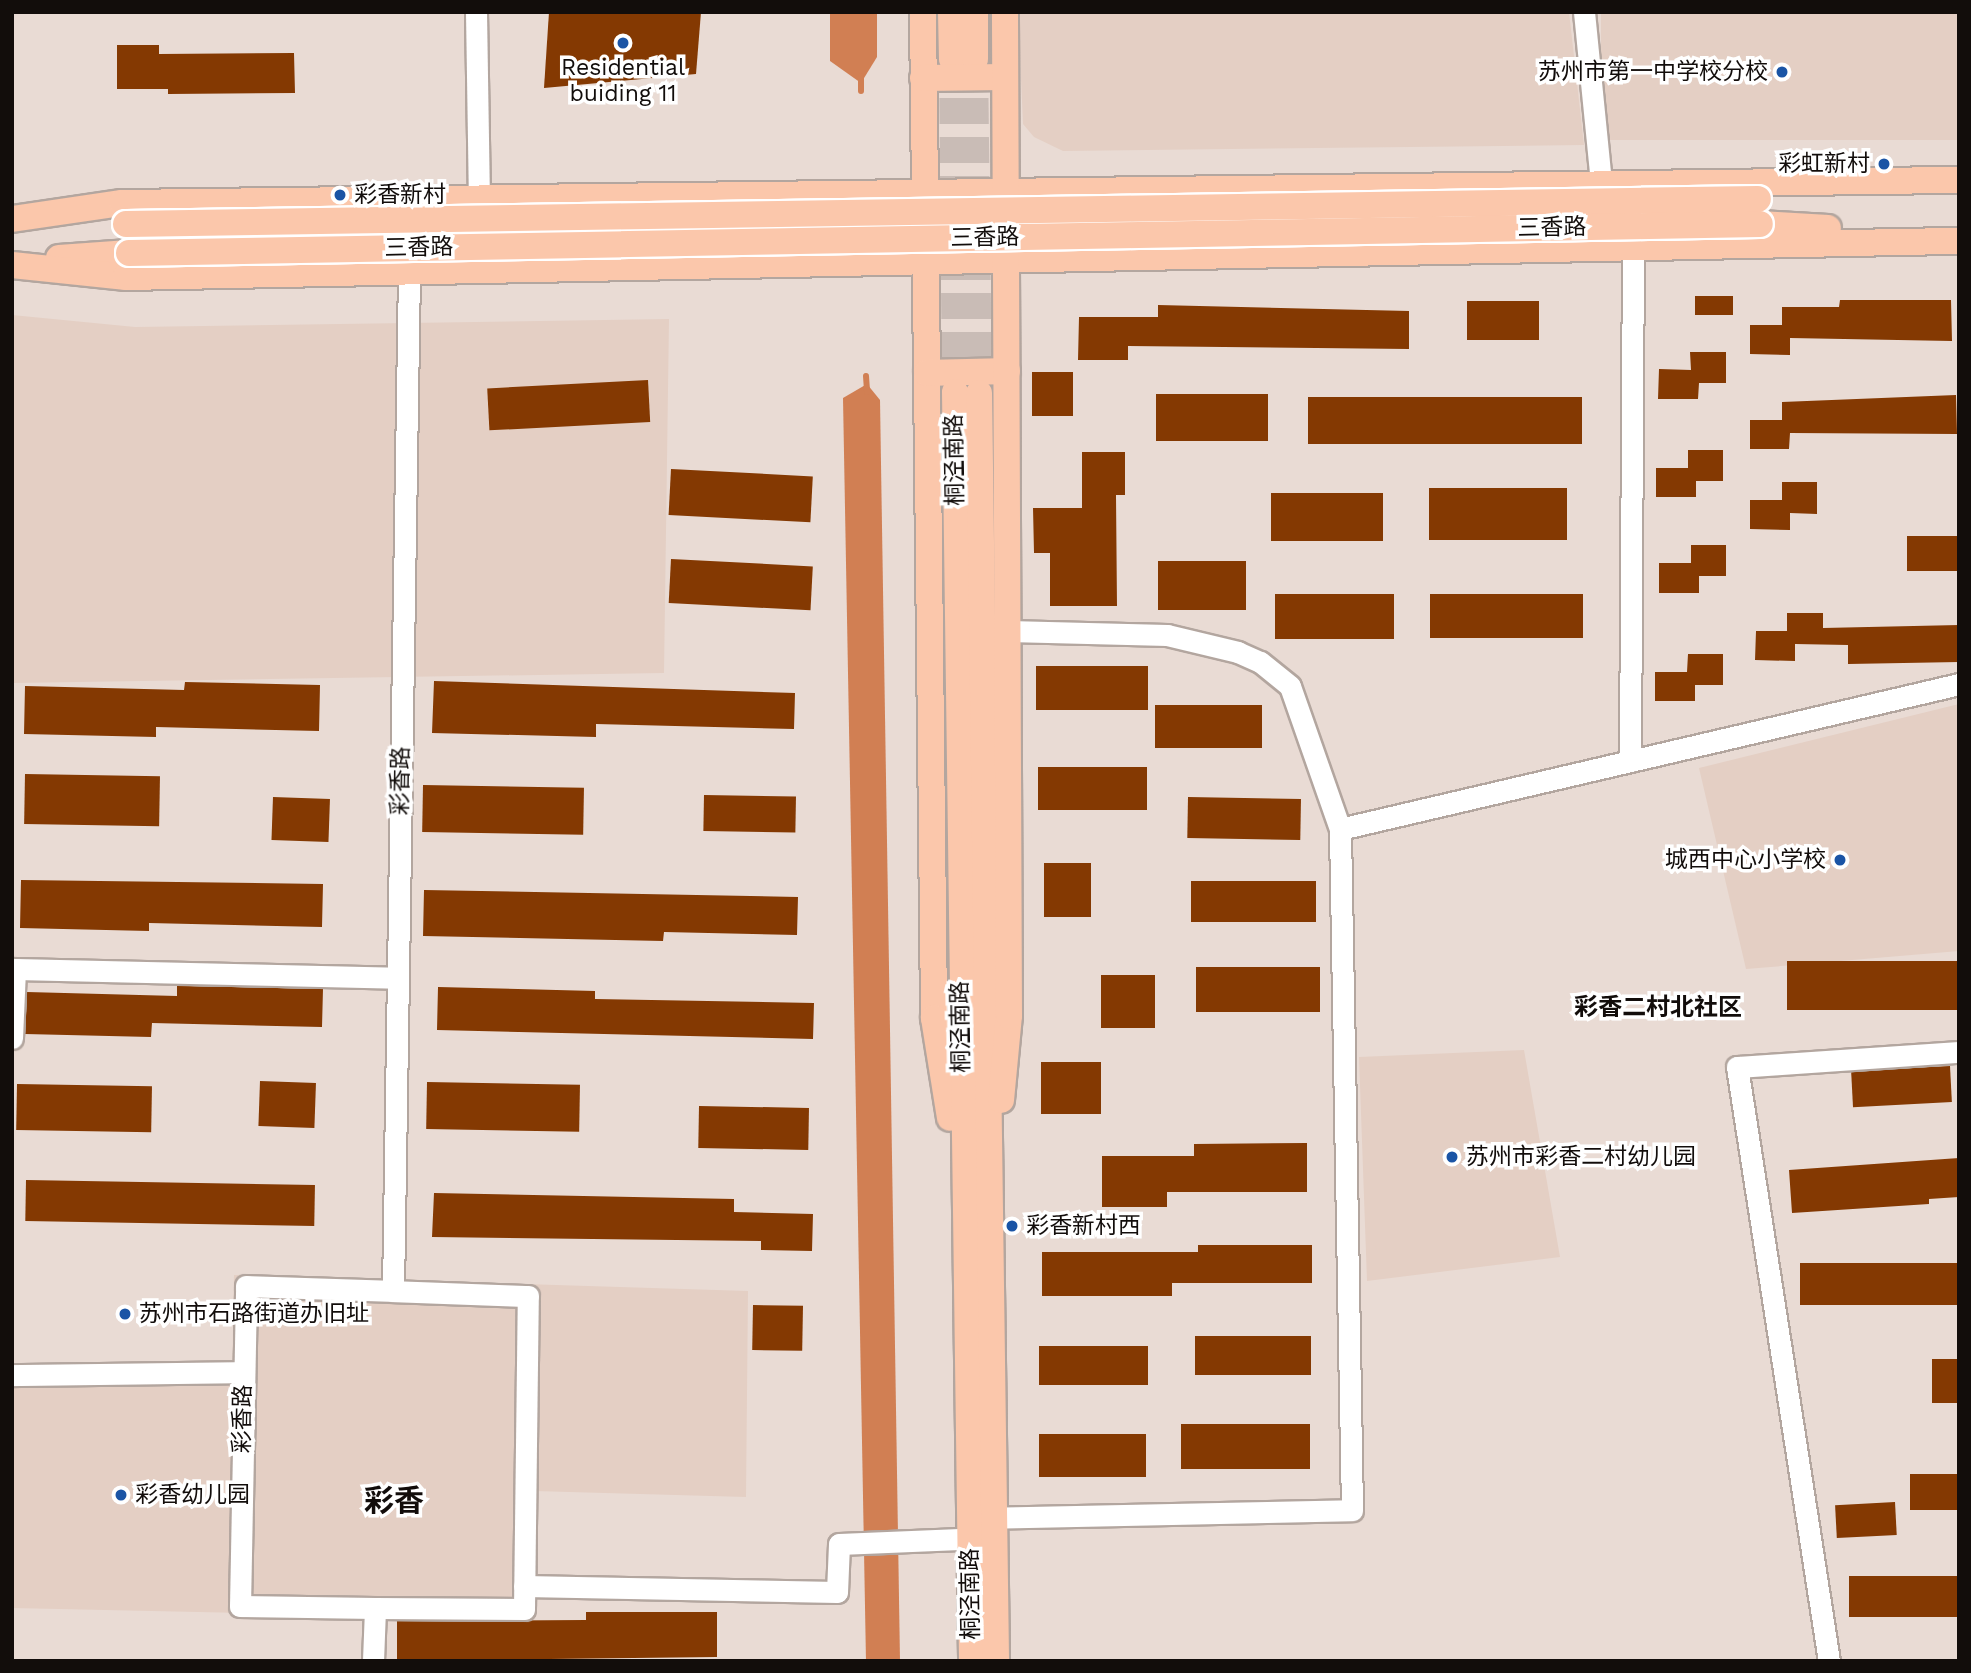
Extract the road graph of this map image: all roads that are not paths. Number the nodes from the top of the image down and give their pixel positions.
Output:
1 (476, 12) edge
2 (923, 12) edge
3 (951, 12) edge
4 (975, 12) edge
5 (1005, 12) edge
6 (1584, 12) edge
7 (1005, 77) junction
8 (923, 78) junction
9 (1959, 180) edge
10 (1601, 183) junction
11 (1959, 185) edge
12 (1006, 191) junction
13 (925, 192) junction
14 (479, 199) junction
15 (1759, 211) junction
16 (12, 220) edge
17 (1959, 234) edge
18 (1959, 241) edge
19 (1633, 247) junction
20 (1006, 259) junction
21 (925, 261) junction
22 (12, 263) edge
23 (409, 271) junction
24 (1007, 371) junction
25 (927, 373) junction
26 (967, 393) tunnel mouth
27 (1008, 631) junction
28 (1959, 684) edge
29 (1630, 761) junction
30 (1340, 829) junction
31 (397, 978) junction
32 (12, 1038) edge
33 (1959, 1052) edge
34 (977, 1220) junction
35 (393, 1291) junction
36 (244, 1372) junction
37 (12, 1375) edge
38 (982, 1528) junction
39 (524, 1586) junction
40 (375, 1608) junction
41 (373, 1661) edge
42 (972, 1661) edge
43 (996, 1661) edge
44 (1829, 1661) edge

1 - 14 street
2 - 8 main road
3 - 4 main road
5 - 7 main road
6 - 10 street
7 - 8 main road
7 - 12 main road
8 - 13 main road
9 - 10 main road
10 - 12 main road
11 - 15 main road, 三香路
12 - 13 main road
12 - 20 main road
13 - 14 main road
13 - 21 main road
14 - 16 main road
15 - 16 main road, 三香路, bridge
15 - 17 main road, 三香路
15 - 22 main road, 三香路, bridge
18 - 19 main road
19 - 20 main road
19 - 29 street
20 - 21 main road
20 - 24 main road
21 - 23 main road
21 - 25 main road
22 - 23 main road
23 - 31 street, 彩香路
24 - 25 main road
24 - 27 main road
25 - 34 main road
26 - 34 main road, 桐泾南路
27 - 30 street
27 - 34 main road
28 - 29 street
29 - 30 street
30 - 38 street
31 - 32 street
31 - 35 street, 彩香路
33 - 44 street
34 - 38 main road, 桐泾南路
35 - 36 street, 彩香路
35 - 39 street, 彩香路
36 - 37 street
36 - 40 street, 彩香路
38 - 39 street
38 - 42 main road, 桐泾南路
38 - 43 main road, 桐泾南路
39 - 40 street, 彩香路
40 - 41 street

